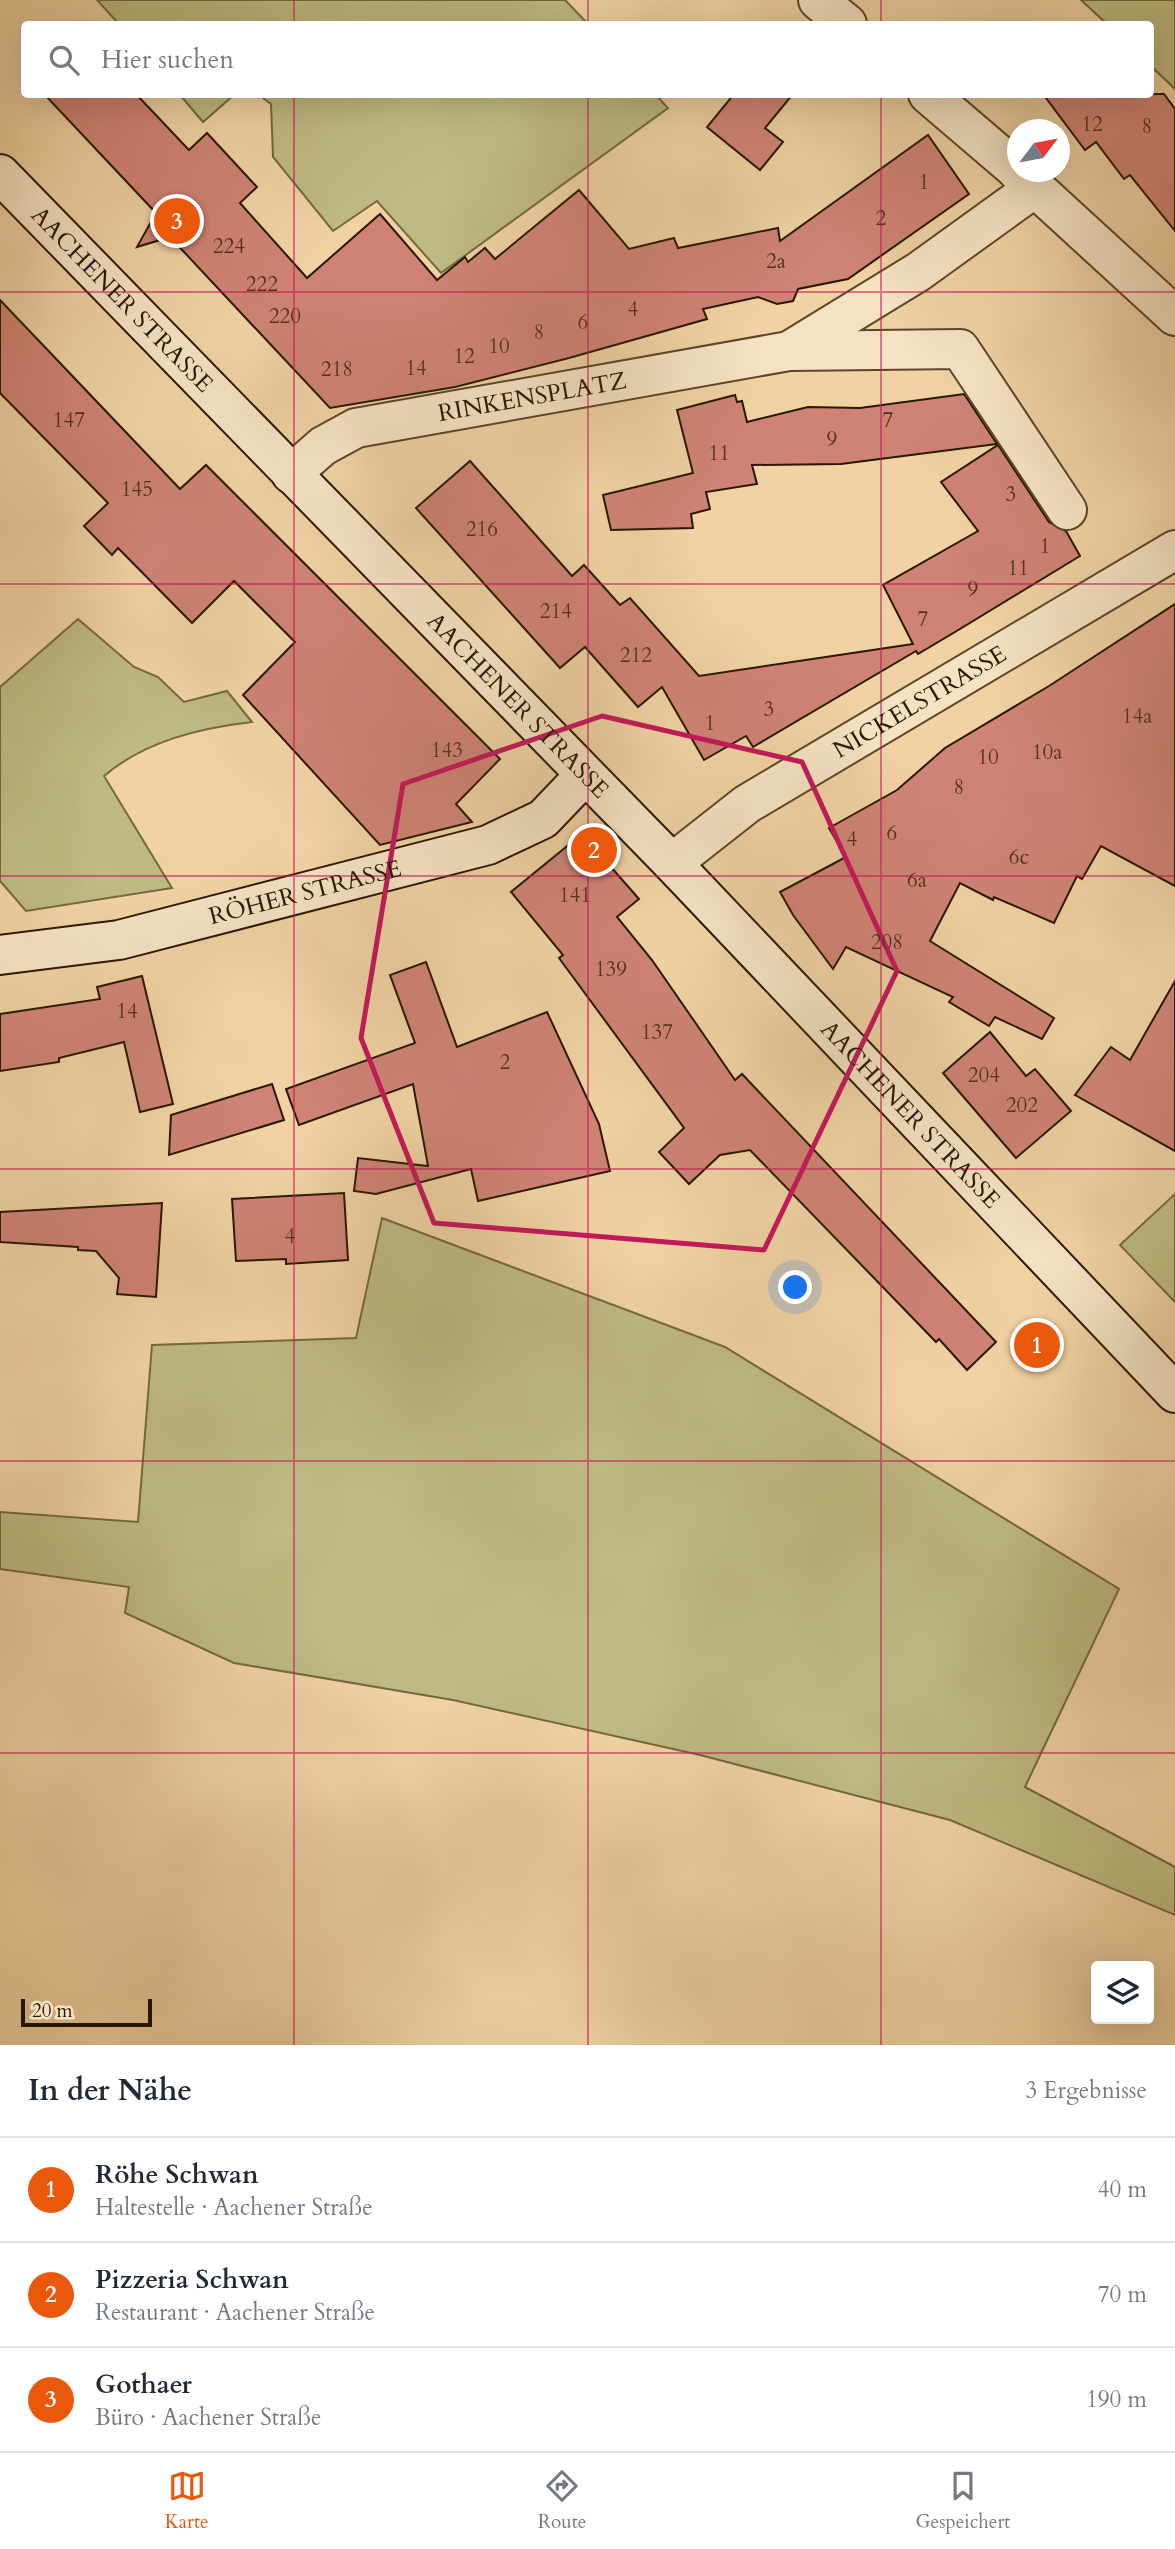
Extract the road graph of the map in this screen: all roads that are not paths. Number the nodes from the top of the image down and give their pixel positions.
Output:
1 (818, 0) edge
2 (843, 21) edge
3 (933, 98) edge
4 (1007, 161) edge
5 (0, 174) edge
6 (1017, 182) edge
7 (1030, 182) edge
8 (1175, 316) edge
9 (789, 351) junction
10 (291, 474) junction
11 (1067, 510) dead end
12 (1175, 550) edge
13 (585, 775) junction
14 (671, 863) junction
15 (0, 955) edge
16 (1175, 1393) edge

1 - 2 main road
3 - 4 main road
5 - 10 main road, AACHENER STRASSE
6 - 9 main road, RINKENSPLATZ
7 - 8 main road
9 - 10 main road, RINKENSPLATZ
9 - 11 main road, RINKENSPLATZ
10 - 13 main road, AACHENER STRASSE
12 - 14 main road, NICKELSTRASSE
13 - 14 main road, AACHENER STRASSE
13 - 15 main road, RÖHER STRASSE
14 - 16 main road, AACHENER STRASSE

